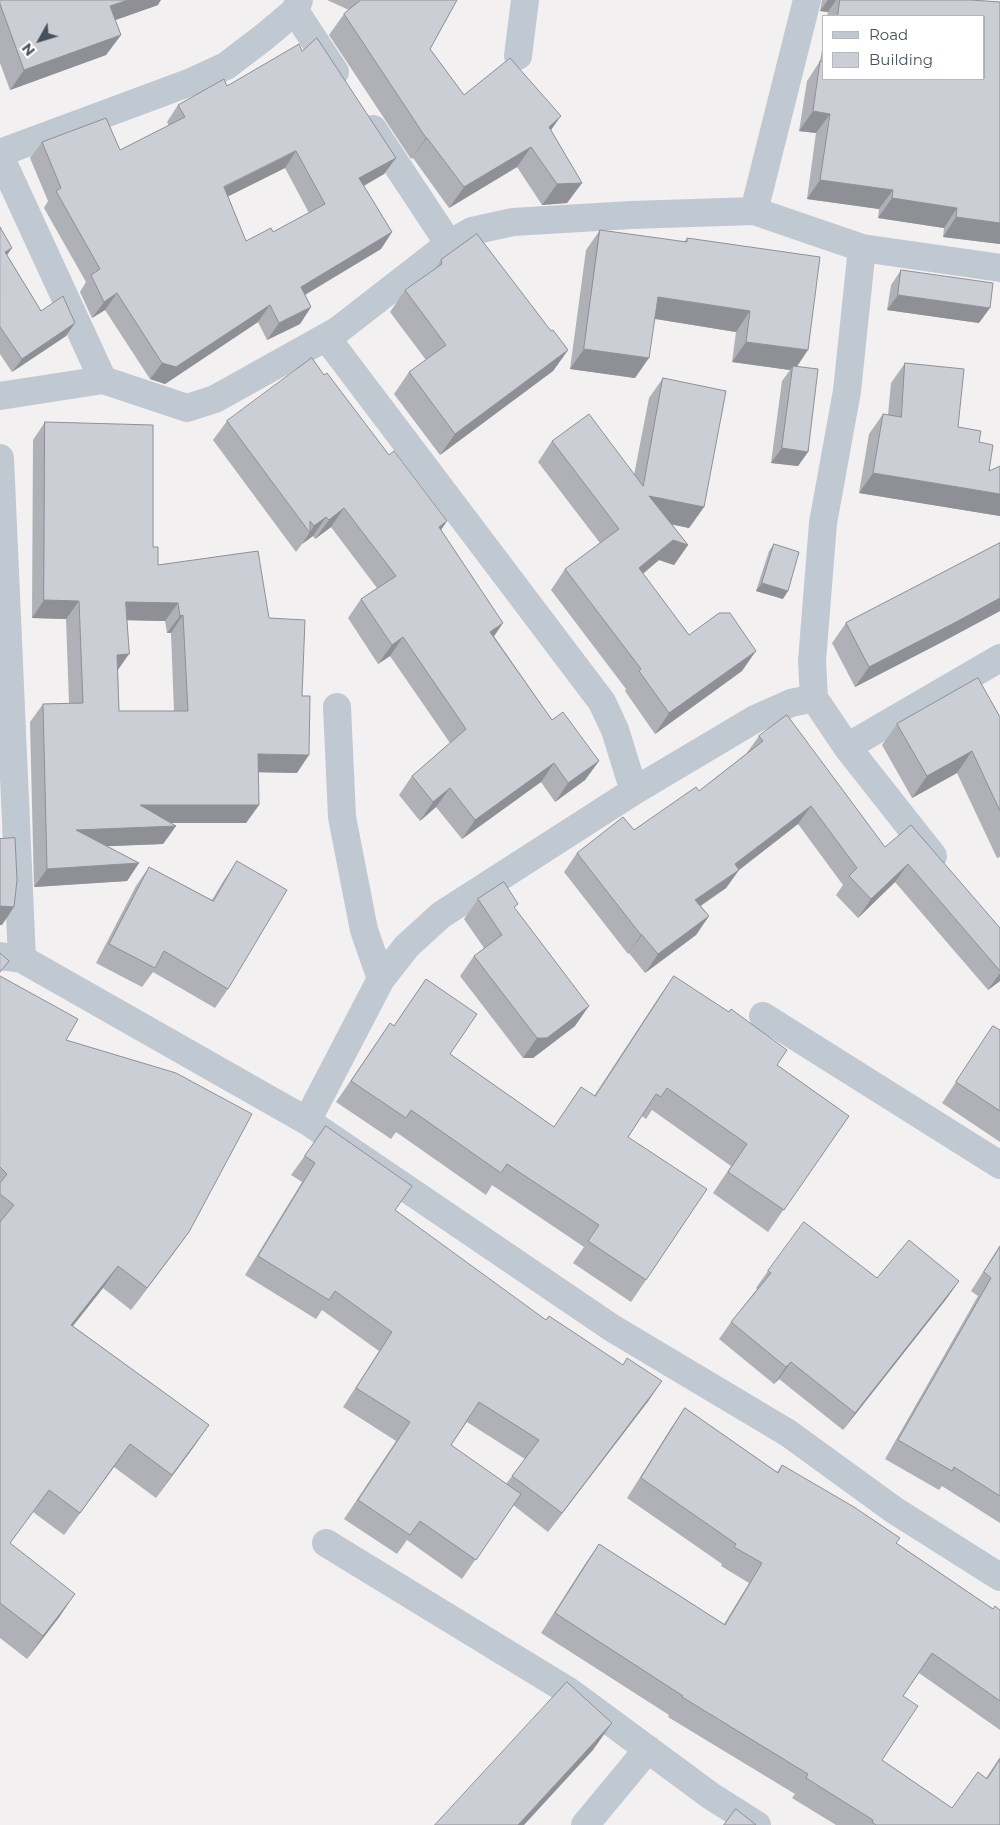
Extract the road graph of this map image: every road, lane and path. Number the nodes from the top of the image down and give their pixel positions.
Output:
1 (525, 0) edge
2 (807, 0) edge
3 (297, 5) edge
4 (518, 56) dead end
5 (0, 155) edge
6 (754, 210) junction
7 (449, 244) junction
8 (862, 248) junction
9 (1000, 268) edge
10 (326, 337) junction
11 (103, 380) junction
12 (0, 396) edge
13 (0, 458) edge
14 (1000, 658) edge
15 (814, 698) junction
16 (338, 707) dead end
17 (847, 747) junction
18 (634, 791) junction
19 (950, 877) edge
20 (11, 958) edge
21 (381, 979) junction
22 (763, 1016) dead end
23 (307, 1121) junction
24 (1000, 1164) edge
25 (326, 1544) dead end
26 (1000, 1577) edge
27 (648, 1749) junction
28 (585, 1825) edge
29 (757, 1825) edge

1 - 4 street
2 - 6 street
3 - 5 street
3 - 7 street
5 - 11 street
6 - 7 street
6 - 8 street
7 - 10 street
8 - 9 street
8 - 15 street
10 - 11 street
10 - 18 street
11 - 12 street
13 - 20 street
14 - 17 street
15 - 17 street
15 - 18 street
16 - 21 street
17 - 19 street
18 - 21 street
20 - 23 street
21 - 23 street
22 - 24 street
23 - 26 street
25 - 27 street
27 - 28 street
27 - 29 street

